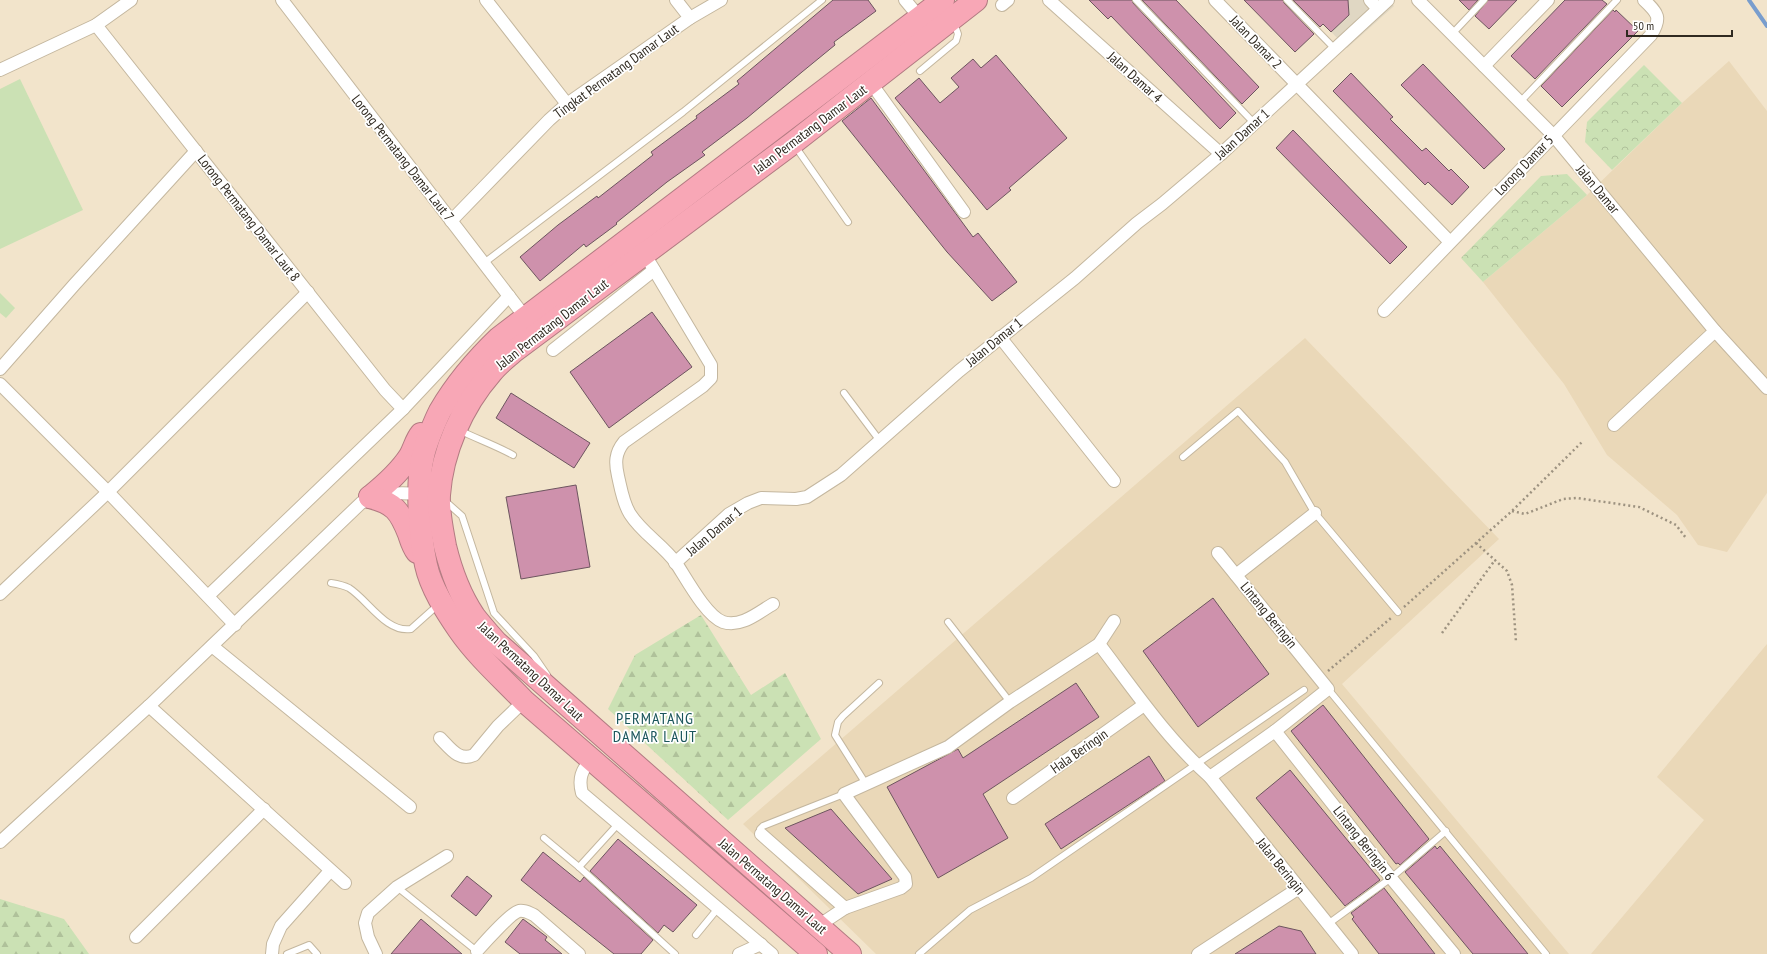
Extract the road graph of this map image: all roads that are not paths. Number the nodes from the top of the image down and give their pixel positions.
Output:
1 (131, 0) edge
2 (282, 0) edge
3 (486, 0) edge
4 (676, 0) edge
5 (721, 0) edge
6 (822, 0) edge
7 (905, 0) edge
8 (944, 0) edge
9 (976, 0) edge
10 (1049, 0) edge
11 (1136, 0) edge
12 (1215, 0) edge
13 (1287, 0) edge
14 (1388, 0) edge
15 (1418, 0) edge
16 (1484, 0) edge
17 (1548, 0) edge
18 (1617, 0) edge
19 (1644, 0) edge
20 (1374, 4) edge
21 (690, 18) junction
22 (920, 18) junction
23 (952, 20) junction
24 (96, 25) junction
25 (1452, 34) junction
26 (1335, 49) junction
27 (1484, 66) junction
28 (0, 70) edge
29 (920, 71) dead end
30 (870, 83) junction
31 (1296, 84) junction
32 (1520, 102) junction
33 (566, 104) junction
34 (1254, 123) junction
35 (1553, 135) junction
36 (793, 143) junction
37 (196, 152) junction
38 (1221, 154) junction
39 (964, 212) dead end
40 (451, 220) junction
41 (848, 222) dead end
42 (1450, 242) junction
43 (649, 261) junction
44 (484, 263) junction
45 (308, 292) junction
46 (509, 296) junction
47 (1384, 311) dead end
48 (525, 317) junction
49 (1715, 331) junction
50 (1000, 338) junction
51 (553, 350) dead end
52 (0, 369) edge
53 (0, 384) edge
54 (1767, 388) edge
55 (844, 394) dead end
56 (403, 409) junction
57 (440, 412) junction
58 (1614, 425) dead end
59 (456, 429) junction
60 (880, 441) junction
61 (512, 455) dead end
62 (1183, 457) dead end
63 (1114, 481) dead end
64 (108, 492) junction
65 (429, 495) junction
66 (370, 497) junction
67 (1315, 513) junction
68 (1218, 553) dead end
69 (675, 563) junction
70 (426, 566) junction
71 (1236, 575) junction
72 (331, 583) dead end
73 (0, 594) edge
74 (208, 596) junction
75 (442, 602) junction
76 (773, 604) dead end
77 (1398, 612) road end
78 (1114, 621) dead end
79 (948, 622) dead end
80 (235, 625) junction
81 (1099, 644) junction
82 (212, 646) junction
83 (879, 683) dead end
84 (1328, 689) junction
85 (1304, 690) dead end
86 (524, 701) junction
87 (1010, 702) junction
88 (1144, 705) junction
89 (149, 706) junction
90 (1275, 730) junction
91 (440, 738) dead end
92 (591, 759) junction
93 (1196, 764) junction
94 (1210, 777) junction
95 (866, 784) junction
96 (844, 794) junction
97 (1013, 798) dead end
98 (410, 807) dead end
99 (264, 809) junction
100 (619, 823) junction
101 (1446, 831) junction
102 (761, 834) joint
103 (544, 838) dead end
104 (0, 842) edge
105 (447, 856) dead end
106 (579, 866) junction
107 (330, 871) junction
108 (1391, 878) junction
109 (345, 883) dead end
110 (397, 887) junction
111 (1299, 888) junction
112 (719, 907) junction
113 (844, 908) junction
114 (1328, 924) junction
115 (818, 926) junction
116 (696, 934) dead end
117 (136, 937) dead end
118 (761, 944) junction
119 (478, 952) edge
120 (1349, 953) edge
121 (272, 954) edge
122 (287, 954) edge
123 (317, 954) edge
124 (376, 954) edge
125 (579, 954) edge
126 (675, 954) edge
127 (739, 954) edge
128 (772, 954) edge
129 (816, 954) edge
130 (850, 954) edge
131 (919, 954) edge
132 (1198, 954) edge
133 (1454, 954) edge
134 (1546, 954) edge

1 - 24 street
2 - 40 street, Lorong Permatang Damar Laut 7
3 - 33 street
4 - 21 street
5 - 21 street, Tingkat Permatang Damar Laut
6 - 44 lane
7 - 22 street
8 - 22 highway, Jalan Permatang Damar Laut
9 - 23 highway, Jalan Permatang Damar Laut
10 - 38 street, Jalan Damar 4
11 - 34 lane
12 - 31 street, Jalan Damar 2
13 - 26 lane
14 - 20 street, Jalan Damar 1
15 - 25 street, Jalan Damar
16 - 25 lane
17 - 27 street
18 - 32 lane
19 - 35 street, Lorong Damar 5
20 - 26 street, Jalan Damar 1
21 - 33 street, Tingkat Permatang Damar Laut
22 - 48 highway, Jalan Permatang Damar Laut
23 - 29 lane
23 - 30 highway, Jalan Permatang Damar Laut
24 - 28 street
24 - 37 street, Lorong Permatang Damar Laut 8
25 - 27 street, Jalan Damar
26 - 31 street, Jalan Damar 1
27 - 32 street, Jalan Damar
30 - 36 highway, Jalan Permatang Damar Laut
30 - 39 street
31 - 34 street, Jalan Damar 1
31 - 42 street
32 - 35 street, Jalan Damar
33 - 40 street, Tingkat Permatang Damar Laut
34 - 38 street, Jalan Damar 1
35 - 42 street, Lorong Damar 5
35 - 49 street, Jalan Damar
36 - 41 lane
36 - 43 highway, Jalan Permatang Damar Laut
37 - 45 street, Lorong Permatang Damar Laut 8
37 - 52 street
38 - 50 street, Jalan Damar 1
40 - 44 street, Lorong Permatang Damar Laut 7
42 - 47 street, Lorong Damar 5
43 - 51 street
43 - 59 highway, Jalan Permatang Damar Laut
43 - 69 street
44 - 46 street, Lorong Permatang Damar Laut 7
45 - 56 street, Lorong Permatang Damar Laut 8
45 - 64 street
46 - 48 street, Lorong Permatang Damar Laut 7
46 - 56 street
48 - 57 highway, Jalan Permatang Damar Laut
49 - 54 street, Jalan Damar
49 - 58 street
50 - 60 street, Jalan Damar 1
50 - 63 street
53 - 64 street
55 - 60 lane
56 - 74 street
57 - 65 highway, Jalan Permatang Damar Laut
57 - 66 highway
59 - 61 lane
59 - 65 highway, Jalan Permatang Damar Laut
60 - 69 street, Jalan Damar 1
62 - 67 lane
64 - 73 street
64 - 74 street
65 - 66 street
65 - 70 highway, Jalan Permatang Damar Laut
65 - 115 highway, Jalan Permatang Damar Laut
66 - 70 highway
66 - 80 street
67 - 71 street
67 - 77 lane
68 - 71 street, Lintang Beringin
69 - 76 street
70 - 75 highway, Jalan Permatang Damar Laut
71 - 84 street, Lintang Beringin
72 - 75 lane
74 - 80 street
75 - 86 highway, Jalan Permatang Damar Laut
78 - 81 street
79 - 87 lane
80 - 82 street
81 - 87 street
81 - 88 street, Jalan Beringin
82 - 89 street
82 - 98 street
83 - 95 lane
84 - 90 street
84 - 101 lane
85 - 93 lane
86 - 91 street
86 - 92 highway, Jalan Permatang Damar Laut
87 - 95 street
88 - 93 street, Jalan Beringin
88 - 97 street, Hala Beringin
89 - 99 street
89 - 104 street
90 - 94 street
90 - 108 street, Lintang Beringin 6
92 - 100 street
92 - 129 highway, Jalan Permatang Damar Laut
93 - 94 street, Jalan Beringin
93 - 131 lane
94 - 111 street, Jalan Beringin
95 - 96 street
96 - 102 lane
96 - 113 street
99 - 107 street
99 - 117 street
100 - 106 lane
100 - 112 street
101 - 108 lane
101 - 134 lane
102 - 113 street
103 - 106 lane
105 - 110 street
106 - 126 lane
107 - 109 street
107 - 121 street
108 - 114 lane
108 - 133 street, Lintang Beringin 6
110 - 119 lane
110 - 124 street
111 - 114 street, Jalan Beringin
111 - 132 street
112 - 116 lane
112 - 118 street
113 - 115 street
114 - 120 street, Jalan Beringin
115 - 130 highway, Jalan Permatang Damar Laut
118 - 127 street
118 - 128 street
119 - 125 street
122 - 123 lane

